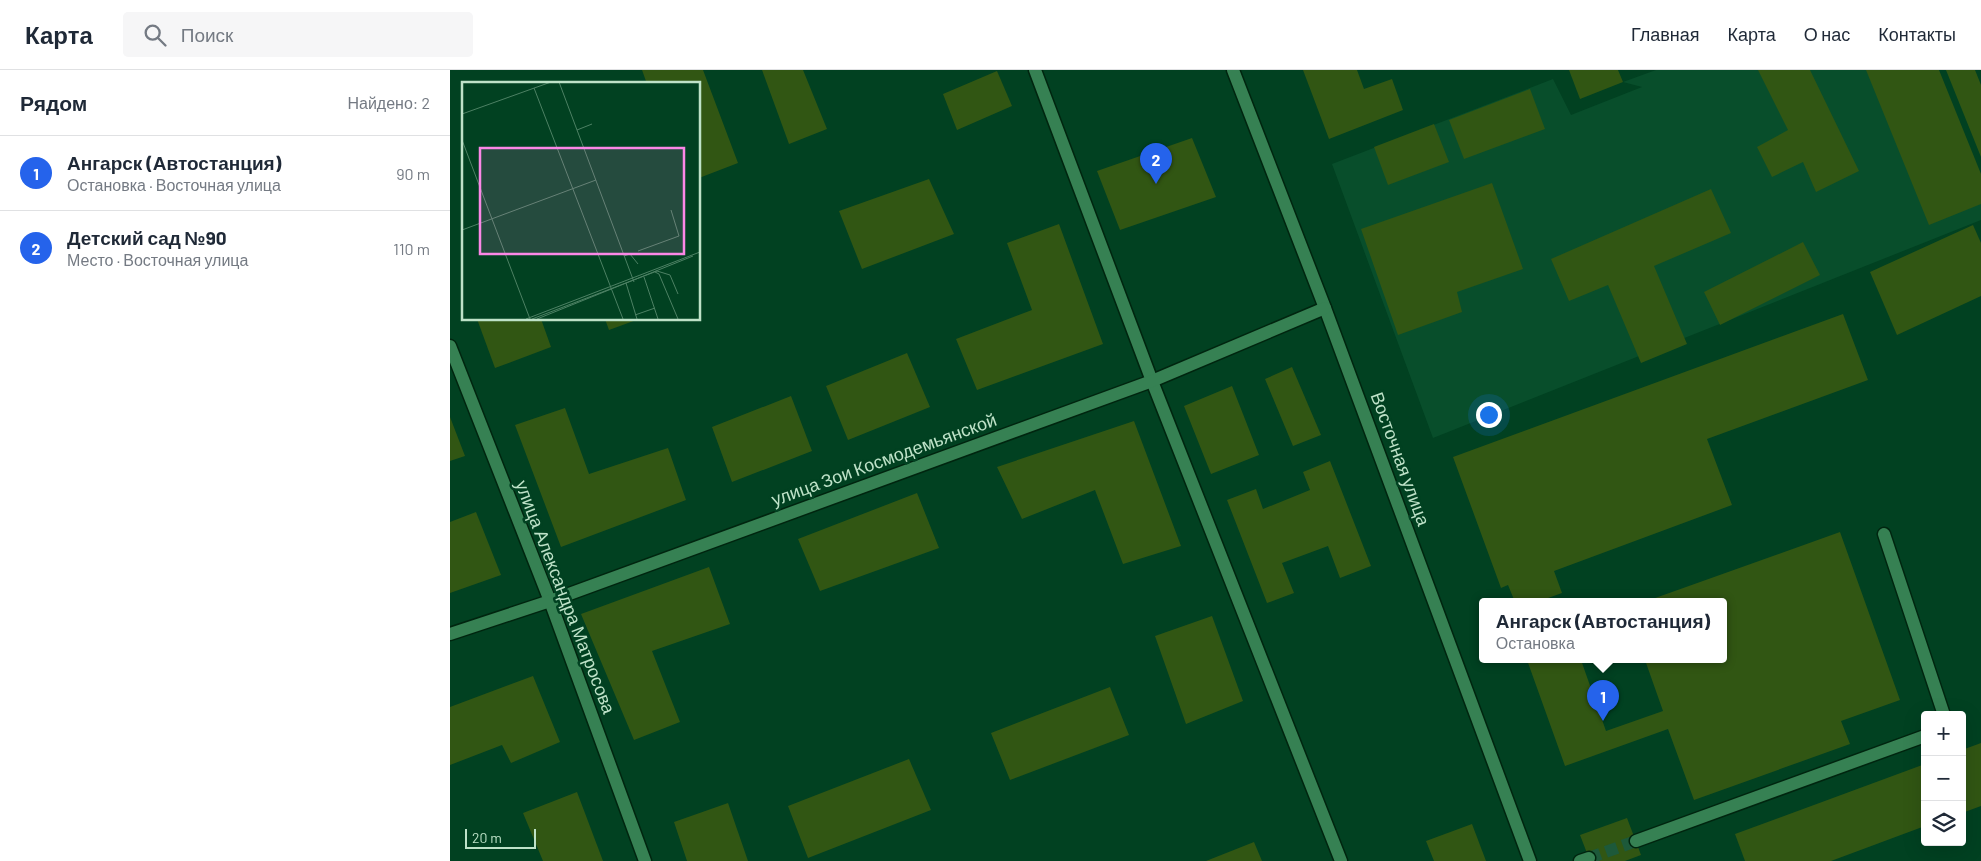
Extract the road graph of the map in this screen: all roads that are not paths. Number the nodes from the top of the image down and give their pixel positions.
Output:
1 (1035, 70) edge
2 (1233, 70) edge
3 (1325, 308) junction
4 (450, 346) edge
5 (1152, 381) junction
6 (1884, 534) dead end
7 (550, 601) junction
8 (450, 634) edge
9 (1943, 711) edge
10 (1921, 737) edge
11 (1636, 841) tunnel mouth
12 (645, 861) edge
13 (1341, 861) edge
14 (1530, 861) edge

1 - 5 street
2 - 3 street, Восточная улица
3 - 5 street, улица Зои Космодемьянской
3 - 14 street, Восточная улица
4 - 7 street, улица Александра Матросова
5 - 7 street, улица Зои Космодемьянской
5 - 13 street
6 - 9 street
7 - 8 street, улица Зои Космодемьянской
7 - 12 street, улица Александра Матросова
10 - 11 street

